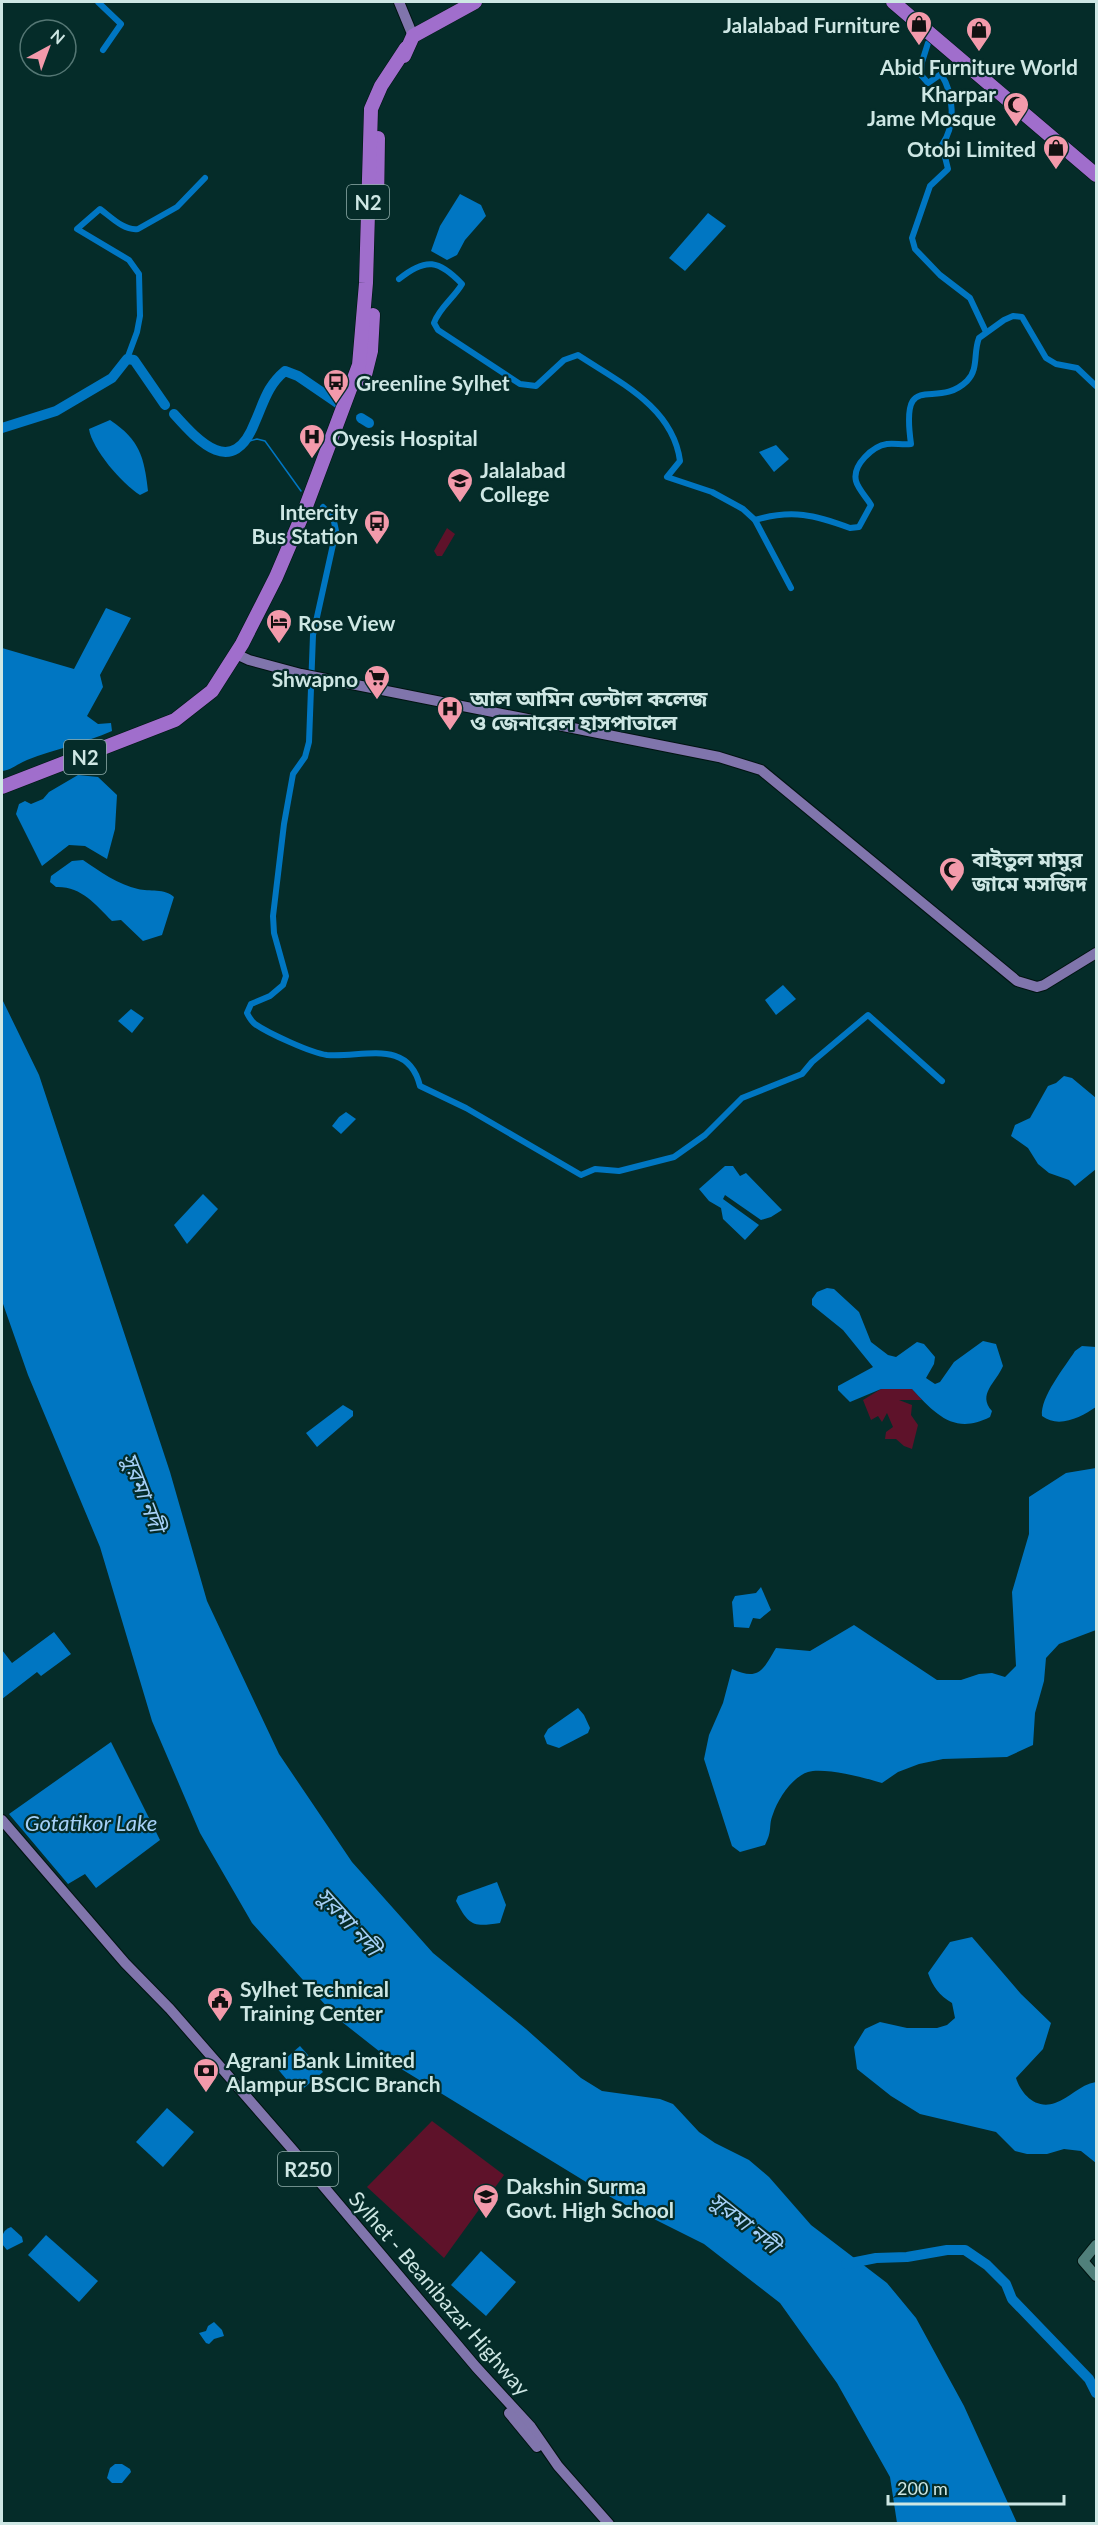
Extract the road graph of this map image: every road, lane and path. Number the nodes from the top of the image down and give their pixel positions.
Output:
1 (399, 2) edge
2 (475, 2) edge
3 (893, 2) edge
4 (410, 42) junction
5 (1096, 175) edge
6 (239, 655) junction
7 (2, 787) edge
8 (1096, 953) edge
9 (2, 1820) edge
10 (2, 1829) edge
11 (122, 1965) junction
12 (271, 2130) junction
13 (1096, 2245) edge
14 (1096, 2276) edge
15 (601, 2523) edge
16 (609, 2523) edge

1 - 4 main road
2 - 4 highway
3 - 5 highway
4 - 6 highway, N2
6 - 7 highway, N2
6 - 8 main road
9 - 11 main road, Sylhet - Beanibazar Highway / R250
10 - 11 main road, Sylhet - Beanibazar Highway / R250
11 - 12 main road, Sylhet - Beanibazar Highway / R250
12 - 15 main road, Sylhet - Beanibazar Highway / R250
12 - 16 main road, Sylhet - Beanibazar Highway / R250
13 - 14 street

